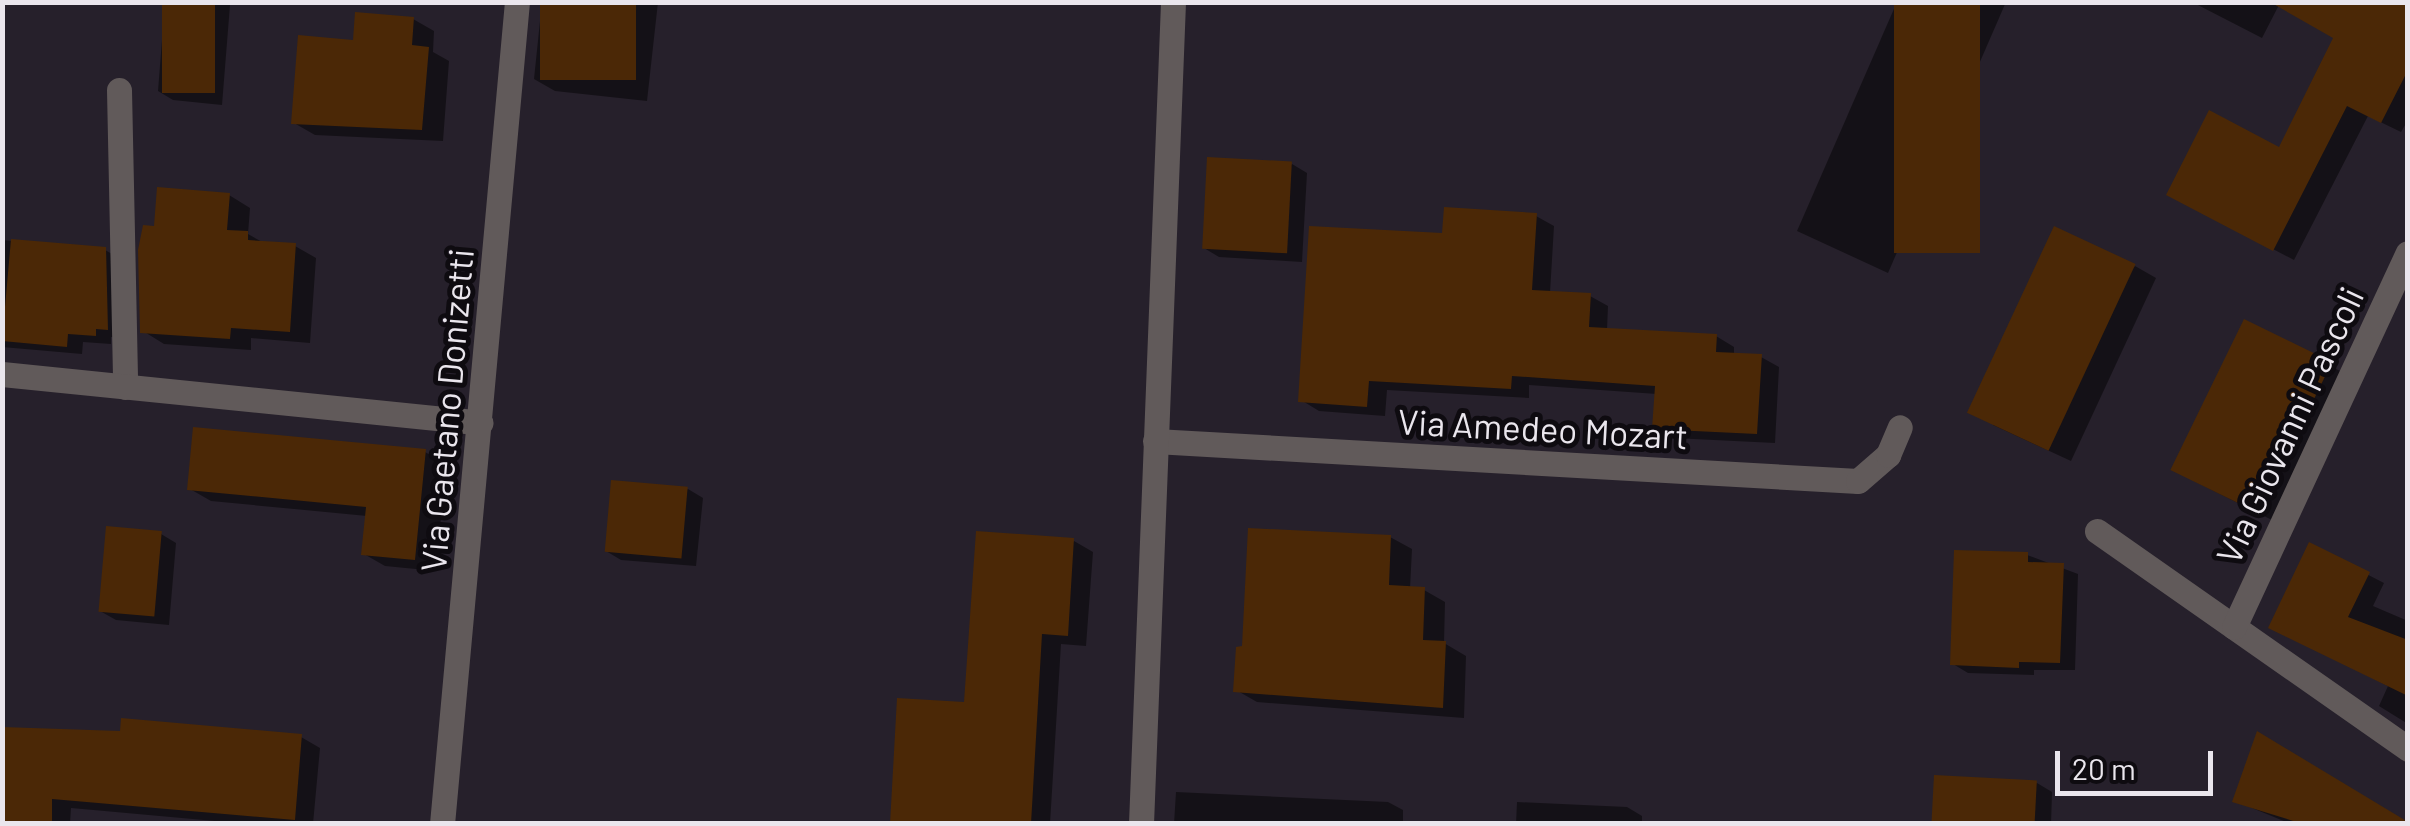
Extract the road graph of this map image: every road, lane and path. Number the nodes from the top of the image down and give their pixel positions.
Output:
1 (517, 2) edge
2 (1172, 2) edge
3 (119, 90) dead end
4 (2408, 253) edge
5 (2, 374) edge
6 (125, 387) junction
7 (482, 423) junction
8 (1900, 427) dead end
9 (1155, 441) junction
10 (2098, 531) dead end
11 (2234, 627) junction
12 (2408, 749) edge
13 (442, 824) edge
14 (1141, 824) edge

1 - 7 street, Via Gaetano Donizetti
2 - 9 street
3 - 6 street
4 - 11 street, Via Giovanni Pascoli
5 - 6 street
6 - 7 street
7 - 13 street, Via Gaetano Donizetti
8 - 9 street, Via Amedeo Mozart
9 - 14 street
10 - 11 street, Via Giovanni Pascoli
11 - 12 street, Via Giovanni Pascoli

